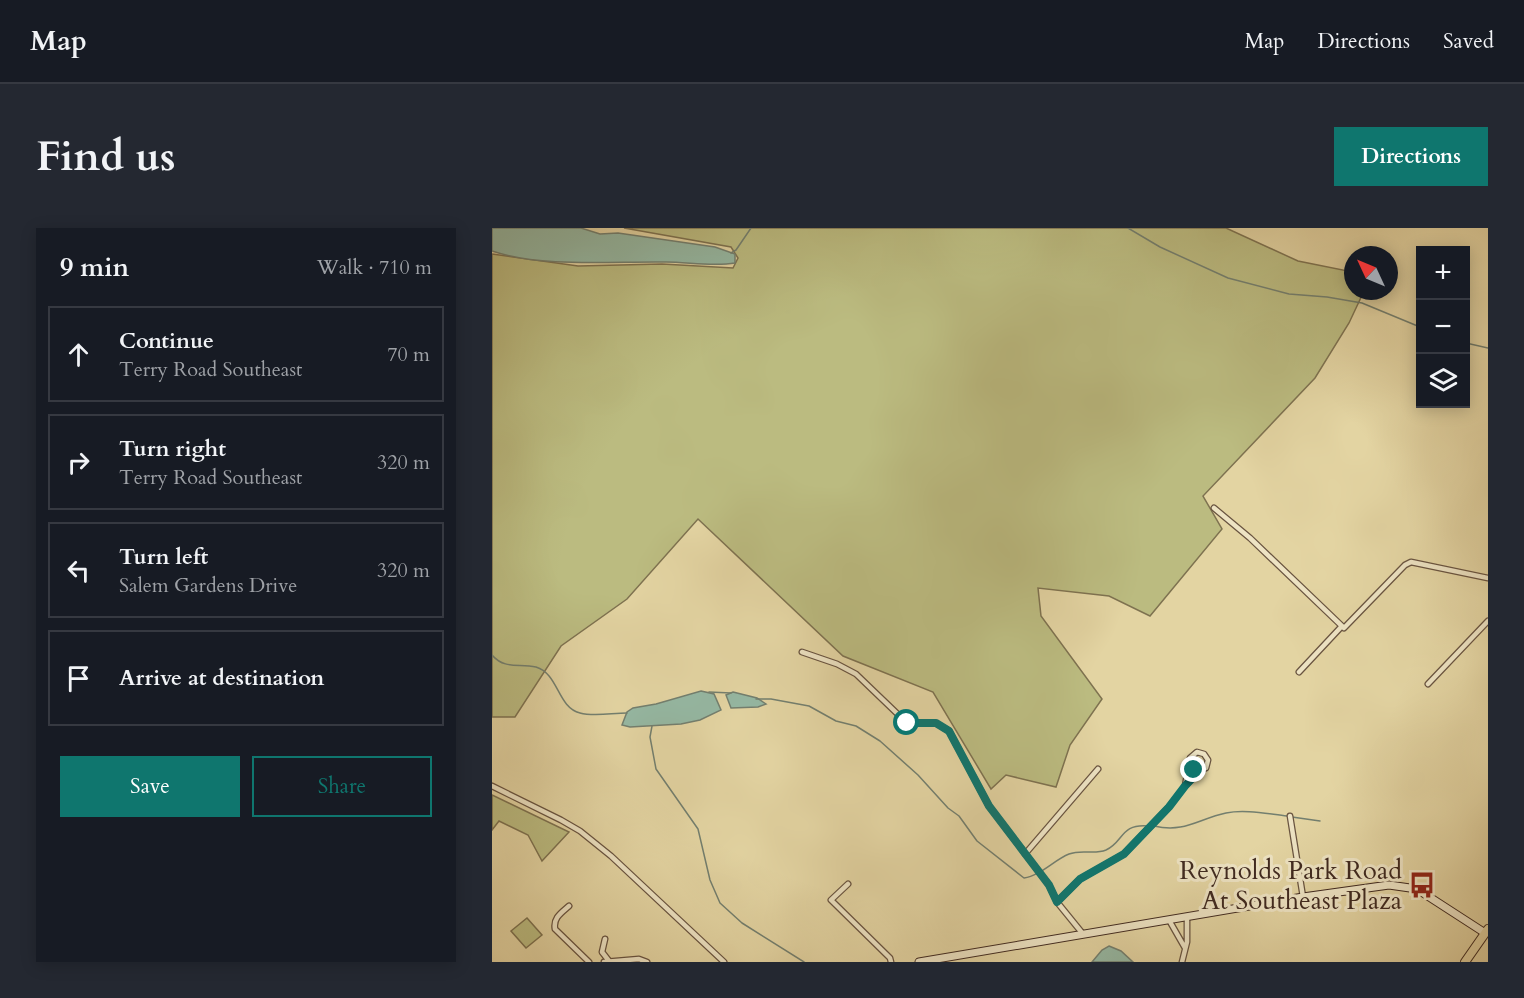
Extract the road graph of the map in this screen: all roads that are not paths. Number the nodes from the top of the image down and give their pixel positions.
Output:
1 (1214, 508) dead end
2 (1488, 578) edge
3 (1488, 621) edge
4 (1342, 626) junction
5 (802, 652) dead end
6 (1299, 672) dead end
7 (1428, 684) dead end
8 (1190, 765) junction
9 (1098, 769) dead end
10 (1199, 771) junction
11 (492, 786) edge
12 (1185, 786) junction
13 (1290, 816) dead end
14 (1024, 854) junction
15 (848, 884) dead end
16 (1303, 897) junction
17 (1057, 902) junction
18 (569, 906) dead end
19 (1187, 917) junction
20 (1169, 920) junction
21 (1487, 931) edge
22 (1083, 934) junction
23 (605, 939) dead end
24 (1185, 948) junction
25 (612, 961) edge
26 (589, 962) edge
27 (604, 962) edge
28 (647, 962) edge
29 (724, 962) edge
30 (891, 962) edge
31 (919, 962) edge
32 (1182, 962) edge
33 (1465, 962) edge

1 - 4 street
2 - 4 street
3 - 7 street
4 - 6 street
5 - 14 street
8 - 10 street
8 - 10 street
8 - 12 street
9 - 14 street
10 - 12 street
11 - 29 street
12 - 17 street
13 - 16 street
14 - 17 street
15 - 30 street
16 - 19 main road
16 - 21 main road
17 - 22 street
18 - 26 street
19 - 20 main road
19 - 24 street
20 - 22 main road
20 - 24 street
21 - 33 main road
22 - 31 main road
23 - 25 street
24 - 32 street
25 - 27 street
25 - 28 street

